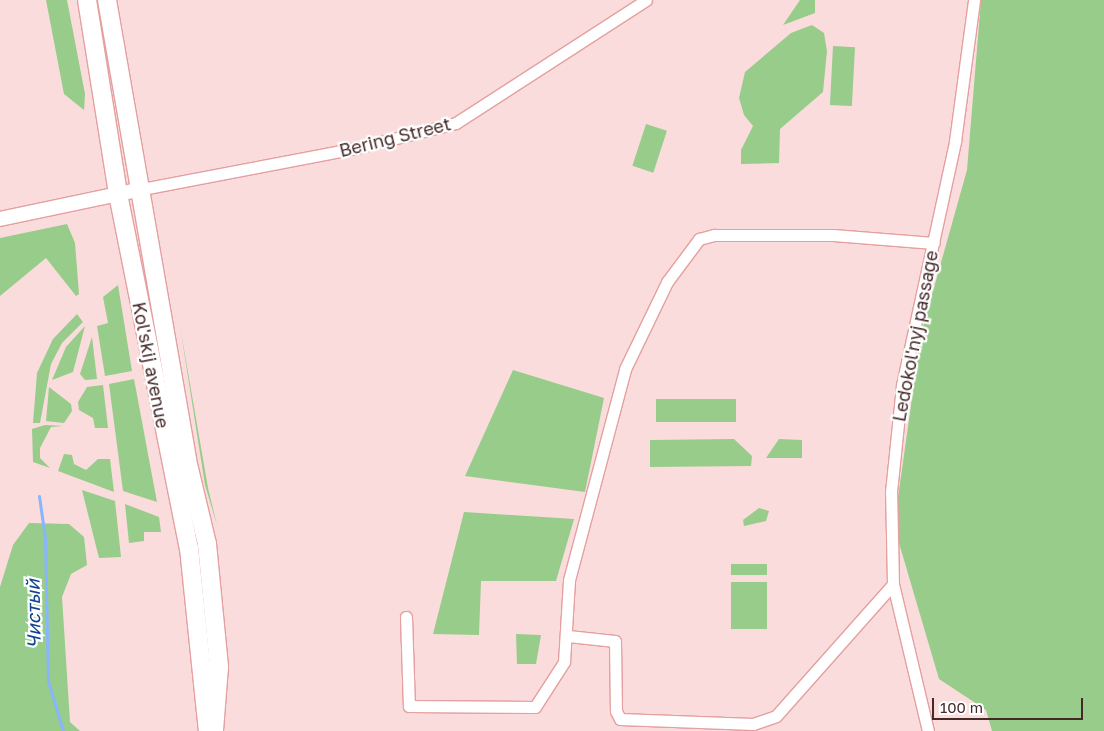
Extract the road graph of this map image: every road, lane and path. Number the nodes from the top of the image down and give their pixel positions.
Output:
1 (87, 0) edge
2 (107, 0) edge
3 (646, 0) edge
4 (974, 0) edge
5 (142, 189) junction
6 (118, 194) junction
7 (0, 219) edge
8 (934, 243) junction
9 (893, 584) junction
10 (406, 617) dead end
11 (568, 636) junction
12 (210, 667) junction
13 (208, 731) edge
14 (214, 731) edge
15 (928, 731) edge

1 - 6 main road, Kol'skij avenue
2 - 5 main road, Kol'skij avenue
3 - 5 street, Bering Street
4 - 8 street, Ledokol'nyj passage
5 - 6 street
5 - 12 main road, Kol'skij avenue
6 - 7 street
6 - 12 main road, Kol'skij avenue
8 - 9 street, Ledokol'nyj passage
8 - 11 street
9 - 11 street
9 - 15 street, Ledokol'nyj passage
10 - 11 street
12 - 13 main road, Kol'skij avenue
12 - 14 main road, Kol'skij avenue

